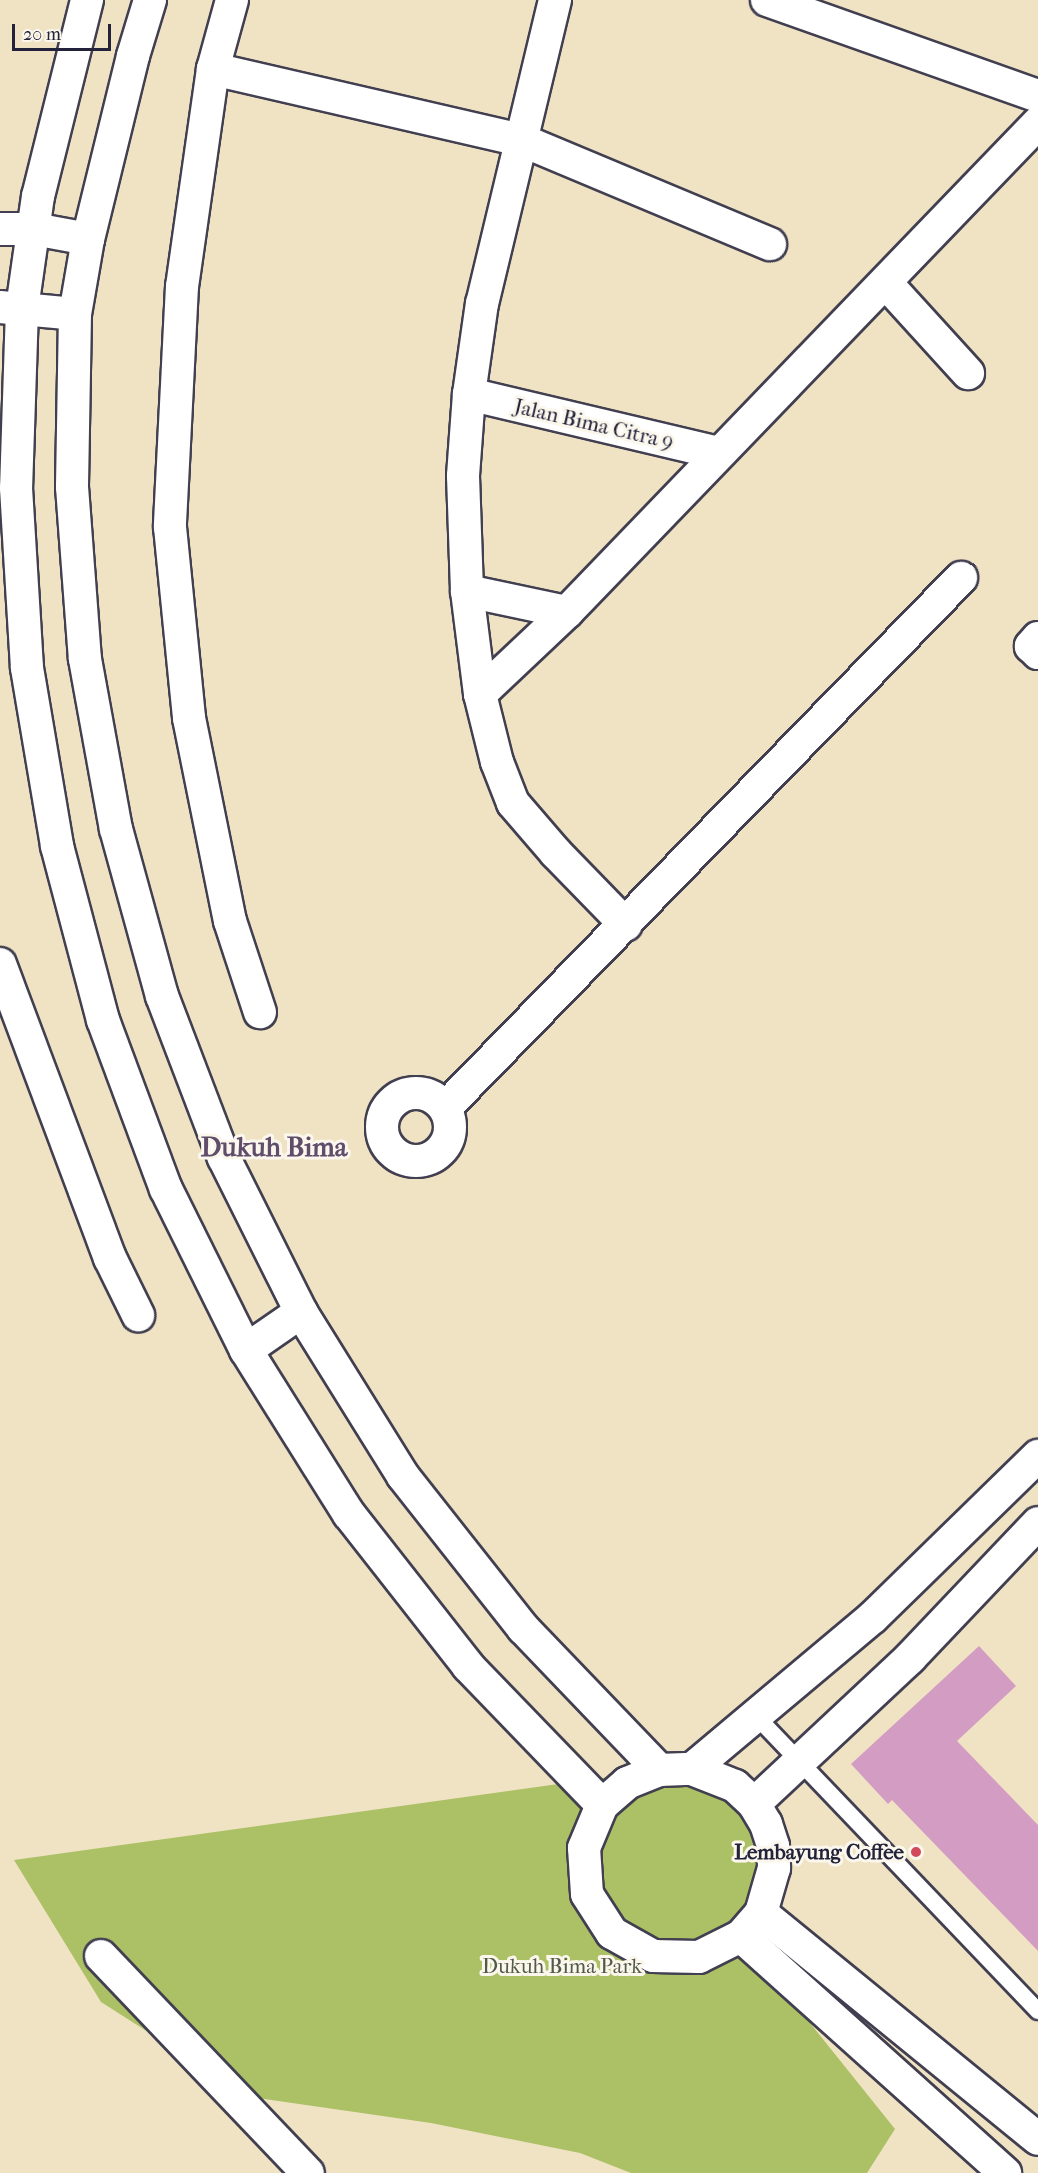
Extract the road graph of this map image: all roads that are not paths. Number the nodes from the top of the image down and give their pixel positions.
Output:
1 (87, 0) edge
2 (150, 0) edge
3 (232, 0) edge
4 (555, 0) edge
5 (767, 0) edge
6 (213, 69) junction
7 (1038, 96) edge
8 (1038, 123) edge
9 (521, 140) junction
10 (0, 229) edge
11 (34, 229) junction
12 (88, 239) junction
13 (770, 244) dead end
14 (886, 283) junction
15 (11, 308) edge
16 (75, 314) junction
17 (968, 373) dead end
18 (469, 394) junction
19 (718, 453) junction
20 (961, 578) dead end
21 (467, 591) junction
22 (567, 612) junction
23 (1038, 638) edge
24 (1038, 653) edge
25 (480, 694) junction
26 (626, 925) junction
27 (0, 964) edge
28 (260, 1012) dead end
29 (445, 1107) dead end
30 (301, 1312) junction
31 (138, 1315) dead end
32 (246, 1350) junction
33 (1038, 1456) edge
34 (1038, 1523) edge
35 (920, 1574) junction
36 (957, 1608) junction
37 (756, 1716) junction
38 (800, 1763) junction
39 (692, 1769) junction
40 (658, 1770) junction
41 (754, 1804) junction
42 (602, 1805) junction
43 (751, 1925) junction
44 (101, 1956) dead end
45 (1038, 2011) edge
46 (1038, 2139) edge
47 (308, 2173) edge
48 (1005, 2173) edge

1 - 11 street
2 - 12 street
3 - 6 street
4 - 9 street
5 - 7 street
6 - 9 street
6 - 28 street
8 - 14 street
9 - 13 street
9 - 18 street
10 - 11 street
11 - 12 street
11 - 15 street
12 - 16 street
14 - 17 street
14 - 19 street
15 - 16 street
15 - 32 street
16 - 30 street
18 - 19 street, Jalan Bima Citra 9
18 - 21 street
19 - 22 street
20 - 26 street
21 - 22 street
21 - 25 street
22 - 25 street
23 - 24 street
25 - 26 street
26 - 29 street
27 - 31 street
30 - 32 street
30 - 40 street
32 - 42 street
33 - 35 street
34 - 36 street
35 - 36 street
35 - 37 street
36 - 38 street
37 - 38 lane
37 - 39 street
38 - 41 street
38 - 45 lane
39 - 40 street
39 - 41 street
40 - 42 street
41 - 43 street
42 - 43 street
43 - 46 street
43 - 48 street
44 - 47 street

